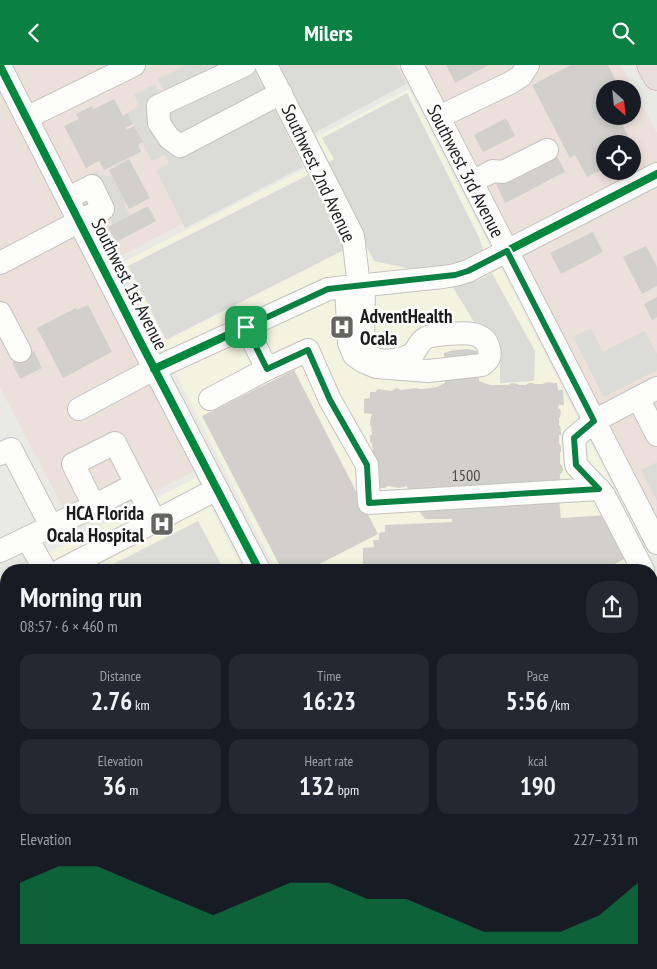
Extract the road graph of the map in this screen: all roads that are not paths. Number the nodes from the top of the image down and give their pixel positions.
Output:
1 (134, 65) edge
2 (245, 65) edge
3 (266, 65) edge
4 (412, 65) edge
5 (528, 65) edge
6 (652, 65) edge
7 (0, 66) edge
8 (657, 76) edge
9 (281, 93) junction
10 (439, 117) junction
11 (26, 118) junction
12 (547, 150) dead end
13 (657, 174) edge
14 (472, 182) junction
15 (80, 222) junction
16 (507, 251) junction
17 (0, 263) edge
18 (356, 286) junction
19 (0, 313) edge
20 (246, 327) junction
21 (20, 351) dead end
22 (154, 369) junction
23 (271, 372) junction
24 (648, 393) edge
25 (217, 400) dead end
26 (79, 409) dead end
27 (594, 421) junction
28 (657, 435) edge
29 (0, 454) edge
30 (136, 484) junction
31 (217, 489) junction
32 (599, 489) junction
33 (94, 506) junction
34 (155, 521) junction
35 (51, 526) junction
36 (27, 538) junction
37 (657, 543) edge
38 (0, 551) edge
39 (42, 564) edge
40 (73, 564) edge
41 (257, 564) edge
42 (640, 564) edge

1 - 11 street
2 - 9 street
3 - 9 street, Southwest 2nd Avenue
4 - 10 street, Southwest 3rd Avenue
5 - 10 street
6 - 8 highway
7 - 11 street, Southwest 1st Avenue
9 - 18 street, Southwest 2nd Avenue
10 - 14 street, Southwest 3rd Avenue
11 - 15 street, Southwest 1st Avenue
12 - 14 street
13 - 16 street
14 - 16 street, Southwest 3rd Avenue
15 - 17 street
15 - 22 street, Southwest 1st Avenue
16 - 18 street
16 - 27 street, Southwest 3rd Avenue
18 - 18 street
18 - 20 street
19 - 21 street
20 - 22 street
20 - 23 street
22 - 26 street
22 - 31 street, Southwest 1st Avenue
23 - 25 street
23 - 32 street
24 - 27 street
24 - 28 street
27 - 32 street
27 - 37 street, Southwest 3rd Avenue
29 - 35 street
30 - 33 street
30 - 33 street
30 - 34 street
31 - 34 street
31 - 41 street, Southwest 1st Avenue
32 - 42 street
33 - 35 street
34 - 40 street
35 - 36 street
36 - 38 street
36 - 39 street

